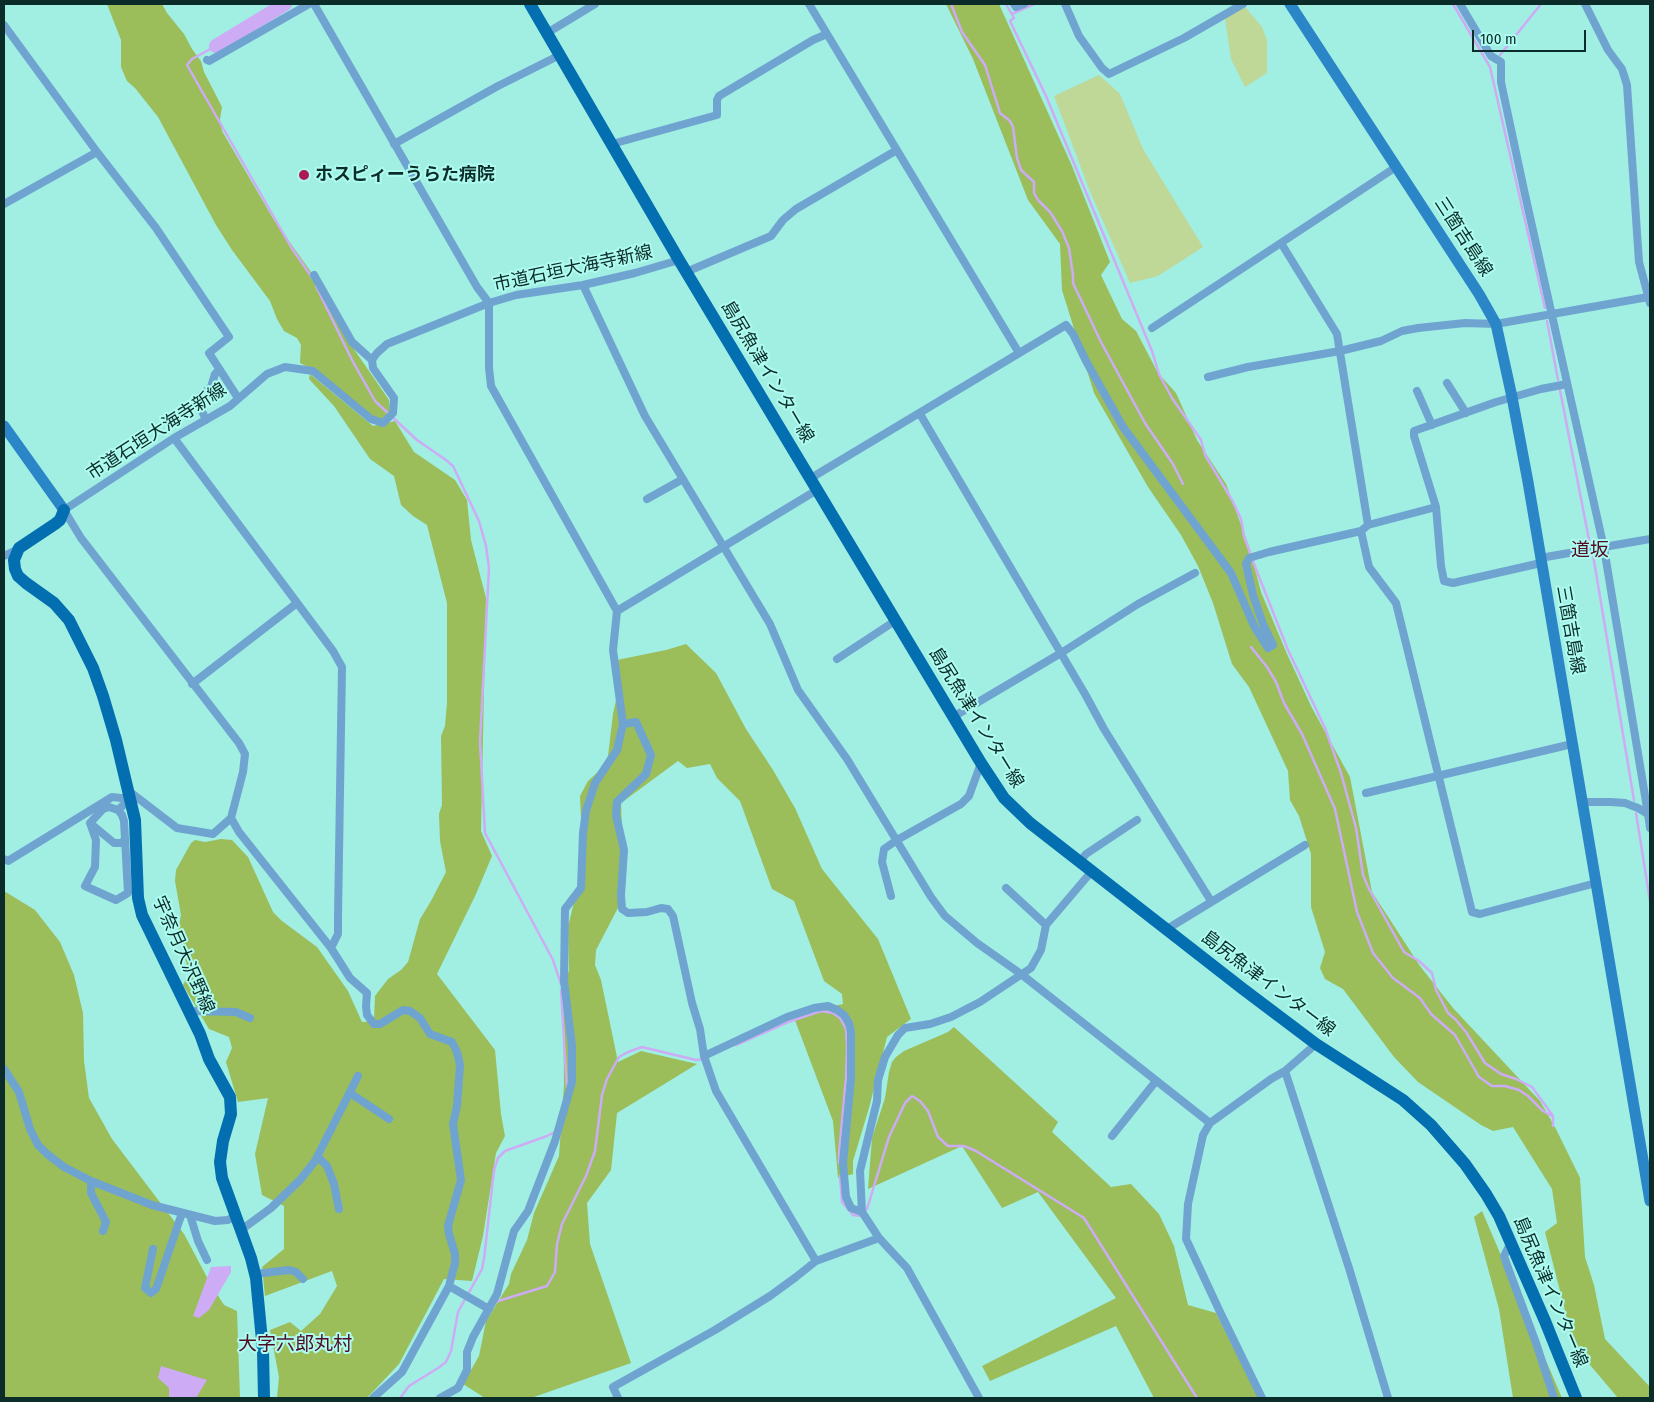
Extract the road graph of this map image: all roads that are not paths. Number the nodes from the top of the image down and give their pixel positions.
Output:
1 (309, 4) edge
2 (314, 4) edge
3 (530, 4) edge
4 (595, 4) edge
5 (809, 4) edge
6 (1014, 4) edge
7 (1024, 4) edge
8 (1065, 4) edge
9 (1243, 4) edge
10 (1290, 4) edge
11 (1460, 4) edge
12 (1586, 4) edge
13 (4, 25) edge
14 (547, 33) junction
15 (827, 34) junction
16 (560, 55) junction
17 (206, 60) dead end
18 (394, 144) junction
19 (612, 144) junction
20 (897, 150) junction
21 (97, 152) junction
22 (1396, 167) junction
23 (4, 204) edge
24 (1281, 243) junction
25 (679, 260) junction
26 (686, 272) junction
27 (314, 275) dead end
28 (584, 285) junction
29 (1649, 300) edge
30 (489, 303) junction
31 (1552, 314) junction
32 (1496, 324) junction
33 (1152, 328) dead end
34 (1340, 351) junction
35 (1019, 353) junction
36 (372, 360) junction
37 (219, 370) junction
38 (1208, 377) dead end
39 (1447, 383) dead end
40 (1567, 384) junction
41 (1417, 392) dead end
42 (1512, 397) junction
43 (238, 398) junction
44 (1466, 413) junction
45 (920, 414) junction
46 (206, 420) junction
47 (1432, 425) junction
48 (4, 426) edge
49 (174, 438) junction
50 (811, 478) junction
51 (683, 479) junction
52 (817, 490) junction
53 (647, 499) dead end
54 (1436, 507) junction
55 (64, 510) junction
56 (1368, 525) junction
57 (1361, 531) junction
58 (1650, 540) edge
59 (724, 547) junction
60 (19, 548) junction
61 (1600, 548) junction
62 (4, 556) edge
63 (1541, 561) junction
64 (1194, 573) dead end
65 (297, 603) junction
66 (617, 611) junction
67 (895, 620) junction
68 (1061, 653) junction
69 (837, 659) dead end
70 (192, 684) junction
71 (953, 717) junction
72 (623, 724) junction
73 (1572, 744) junction
74 (981, 763) junction
75 (1440, 776) junction
76 (1366, 794) dead end
77 (129, 795) junction
78 (1582, 802) junction
79 (118, 810) junction
80 (1648, 814) junction
81 (231, 818) junction
82 (1137, 820) dead end
83 (90, 823) junction
84 (1650, 828) edge
85 (125, 840) junction
86 (897, 840) junction
87 (1305, 845) dead end
88 (4, 858) edge
89 (1080, 861) junction
90 (1092, 871) junction
91 (1596, 883) junction
92 (1006, 888) dead end
93 (891, 896) dead end
94 (1211, 901) junction
95 (1046, 925) junction
96 (1167, 929) junction
97 (331, 948) junction
98 (1021, 974) junction
99 (189, 1012) junction
100 (250, 1018) dead end
101 (1316, 1044) junction
102 (704, 1056) junction
103 (4, 1069) edge
104 (1285, 1071) junction
105 (358, 1076) dead end
106 (1156, 1081) junction
107 (350, 1094) junction
108 (389, 1119) dead end
109 (1210, 1123) junction
110 (1112, 1136) dead end
111 (318, 1157) junction
112 (91, 1181) junction
113 (1650, 1200) edge
114 (339, 1209) dead end
115 (862, 1212) junction
116 (186, 1214) junction
117 (235, 1216) junction
118 (241, 1230) junction
119 (103, 1231) dead end
120 (879, 1238) junction
121 (1511, 1242) junction
122 (153, 1249) dead end
123 (207, 1260) dead end
124 (816, 1260) junction
125 (255, 1274) junction
126 (303, 1279) dead end
127 (449, 1286) junction
128 (489, 1309) junction
129 (264, 1398) edge
130 (373, 1398) edge
131 (440, 1398) edge
132 (618, 1398) edge
133 (979, 1398) edge
134 (1262, 1398) edge
135 (1388, 1398) edge
136 (1554, 1398) edge
137 (1576, 1398) edge

1 - 17 street
2 - 18 street
3 - 14 main road, 島尻魚津インター線
4 - 14 street
5 - 15 street
6 - 7 street
8 - 9 street
10 - 22 main road, 三箇吉島線
11 - 31 street
12 - 29 street
13 - 21 street
14 - 16 main road, 島尻魚津インター線
15 - 19 street
15 - 20 street
16 - 18 street
16 - 19 main road, 島尻魚津インター線
18 - 30 street
19 - 25 main road, 島尻魚津インター線
20 - 26 street
20 - 35 street
21 - 23 street
21 - 37 street
22 - 24 street
22 - 32 main road, 三箇吉島線
24 - 33 street
24 - 34 street
25 - 26 main road, 島尻魚津インター線
25 - 28 street, 市道石垣大海寺新線
26 - 50 main road, 島尻魚津インター線
27 - 36 street
28 - 30 street, 市道石垣大海寺新線
28 - 51 street
29 - 31 street
30 - 36 street, 市道石垣大海寺新線
30 - 66 street
31 - 32 street
31 - 40 street
32 - 34 street
32 - 42 main road, 三箇吉島線
34 - 38 street
34 - 56 street
35 - 45 street
35 - 57 street
36 - 43 street, 市道石垣大海寺新線
37 - 43 street
37 - 46 street
39 - 44 street
40 - 42 street
40 - 61 street
41 - 47 street
42 - 44 street
42 - 63 main road, 三箇吉島線
43 - 46 street, 市道石垣大海寺新線
44 - 47 street
45 - 50 street
45 - 68 street
46 - 49 street, 市道石垣大海寺新線
47 - 54 street
48 - 55 main road
49 - 55 street, 市道石垣大海寺新線
49 - 65 street
50 - 52 main road, 島尻魚津インター線
51 - 53 street
51 - 59 street
52 - 59 street
52 - 67 main road, 島尻魚津インター線
54 - 56 street
54 - 63 street
55 - 60 main road
55 - 70 street
56 - 57 street
57 - 75 street
58 - 61 street
59 - 66 street
59 - 86 street
60 - 62 street
60 - 77 main road, 宇奈月大沢野線
61 - 63 street
61 - 80 street
63 - 73 main road, 三箇吉島線
64 - 68 street
65 - 70 street
65 - 97 street
66 - 72 street
67 - 69 street
67 - 71 main road, 島尻魚津インター線
68 - 71 street
68 - 94 street
70 - 81 street
71 - 74 main road, 島尻魚津インター線
72 - 102 street
72 - 128 street
73 - 75 street
73 - 78 main road, 三箇吉島線
74 - 86 street
74 - 89 main road, 島尻魚津インター線
75 - 76 street
75 - 91 street
77 - 79 street
77 - 81 street
77 - 88 street
77 - 99 main road, 宇奈月大沢野線
78 - 80 street
78 - 91 main road, 三箇吉島線
79 - 83 street
79 - 85 street
80 - 84 street
81 - 97 street
82 - 89 street
83 - 85 street
83 - 85 street
86 - 93 street
86 - 98 street
87 - 94 street
89 - 90 main road, 島尻魚津インター線
90 - 95 street
90 - 96 main road, 島尻魚津インター線
91 - 113 main road, 三箇吉島線
92 - 95 street
94 - 96 street
95 - 98 street
96 - 101 main road, 島尻魚津インター線
97 - 127 street
98 - 106 street
98 - 115 street
99 - 100 street
99 - 117 main road, 宇奈月大沢野線
101 - 104 street
101 - 121 main road, 島尻魚津インター線
102 - 115 street
102 - 124 street
103 - 112 street
104 - 109 street
104 - 135 street
105 - 107 street
106 - 109 street
106 - 110 street
107 - 108 street
107 - 111 street
109 - 134 street
111 - 114 street
111 - 118 street
112 - 116 street
112 - 119 street
115 - 120 street
116 - 117 street
116 - 122 street
116 - 123 street
117 - 118 main road, 宇奈月大沢野線
118 - 125 main road, 宇奈月大沢野線
120 - 124 street
120 - 133 street
121 - 136 street
121 - 137 main road, 島尻魚津インター線
124 - 132 street
125 - 126 street
125 - 129 main road, 宇奈月大沢野線
127 - 128 street
127 - 130 street
128 - 131 street

